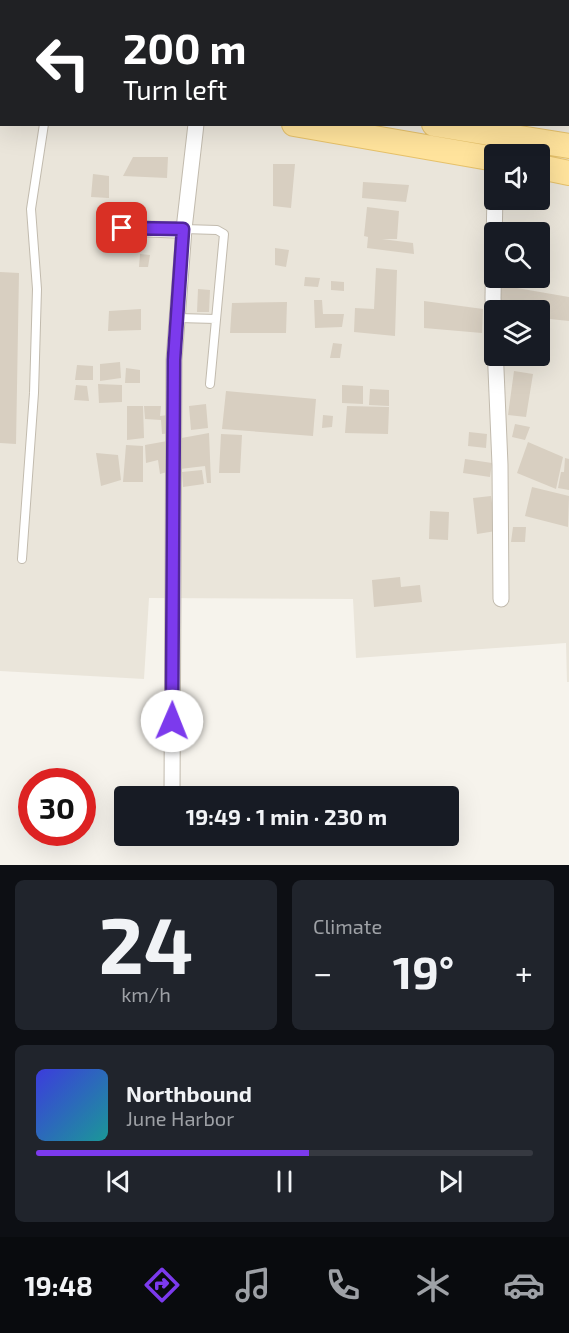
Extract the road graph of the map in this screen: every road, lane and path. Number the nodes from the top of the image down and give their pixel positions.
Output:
1 (44, 126) edge
2 (196, 126) edge
3 (316, 126) edge
4 (446, 126) edge
5 (349, 129) edge
6 (569, 146) edge
7 (484, 157) edge
8 (550, 169) edge
9 (569, 173) edge
10 (495, 210) edge
11 (122, 228) dead end
12 (183, 229) junction
13 (178, 318) junction
14 (216, 319) junction
15 (210, 384) dead end
16 (22, 559) dead end
17 (501, 598) dead end
18 (172, 786) edge

1 - 16 lane
2 - 12 street
3 - 5 main road
4 - 6 main road
5 - 7 main road
8 - 9 main road
10 - 17 street
11 - 12 street
12 - 13 street
12 - 14 lane
13 - 14 lane
13 - 18 street
14 - 15 lane

